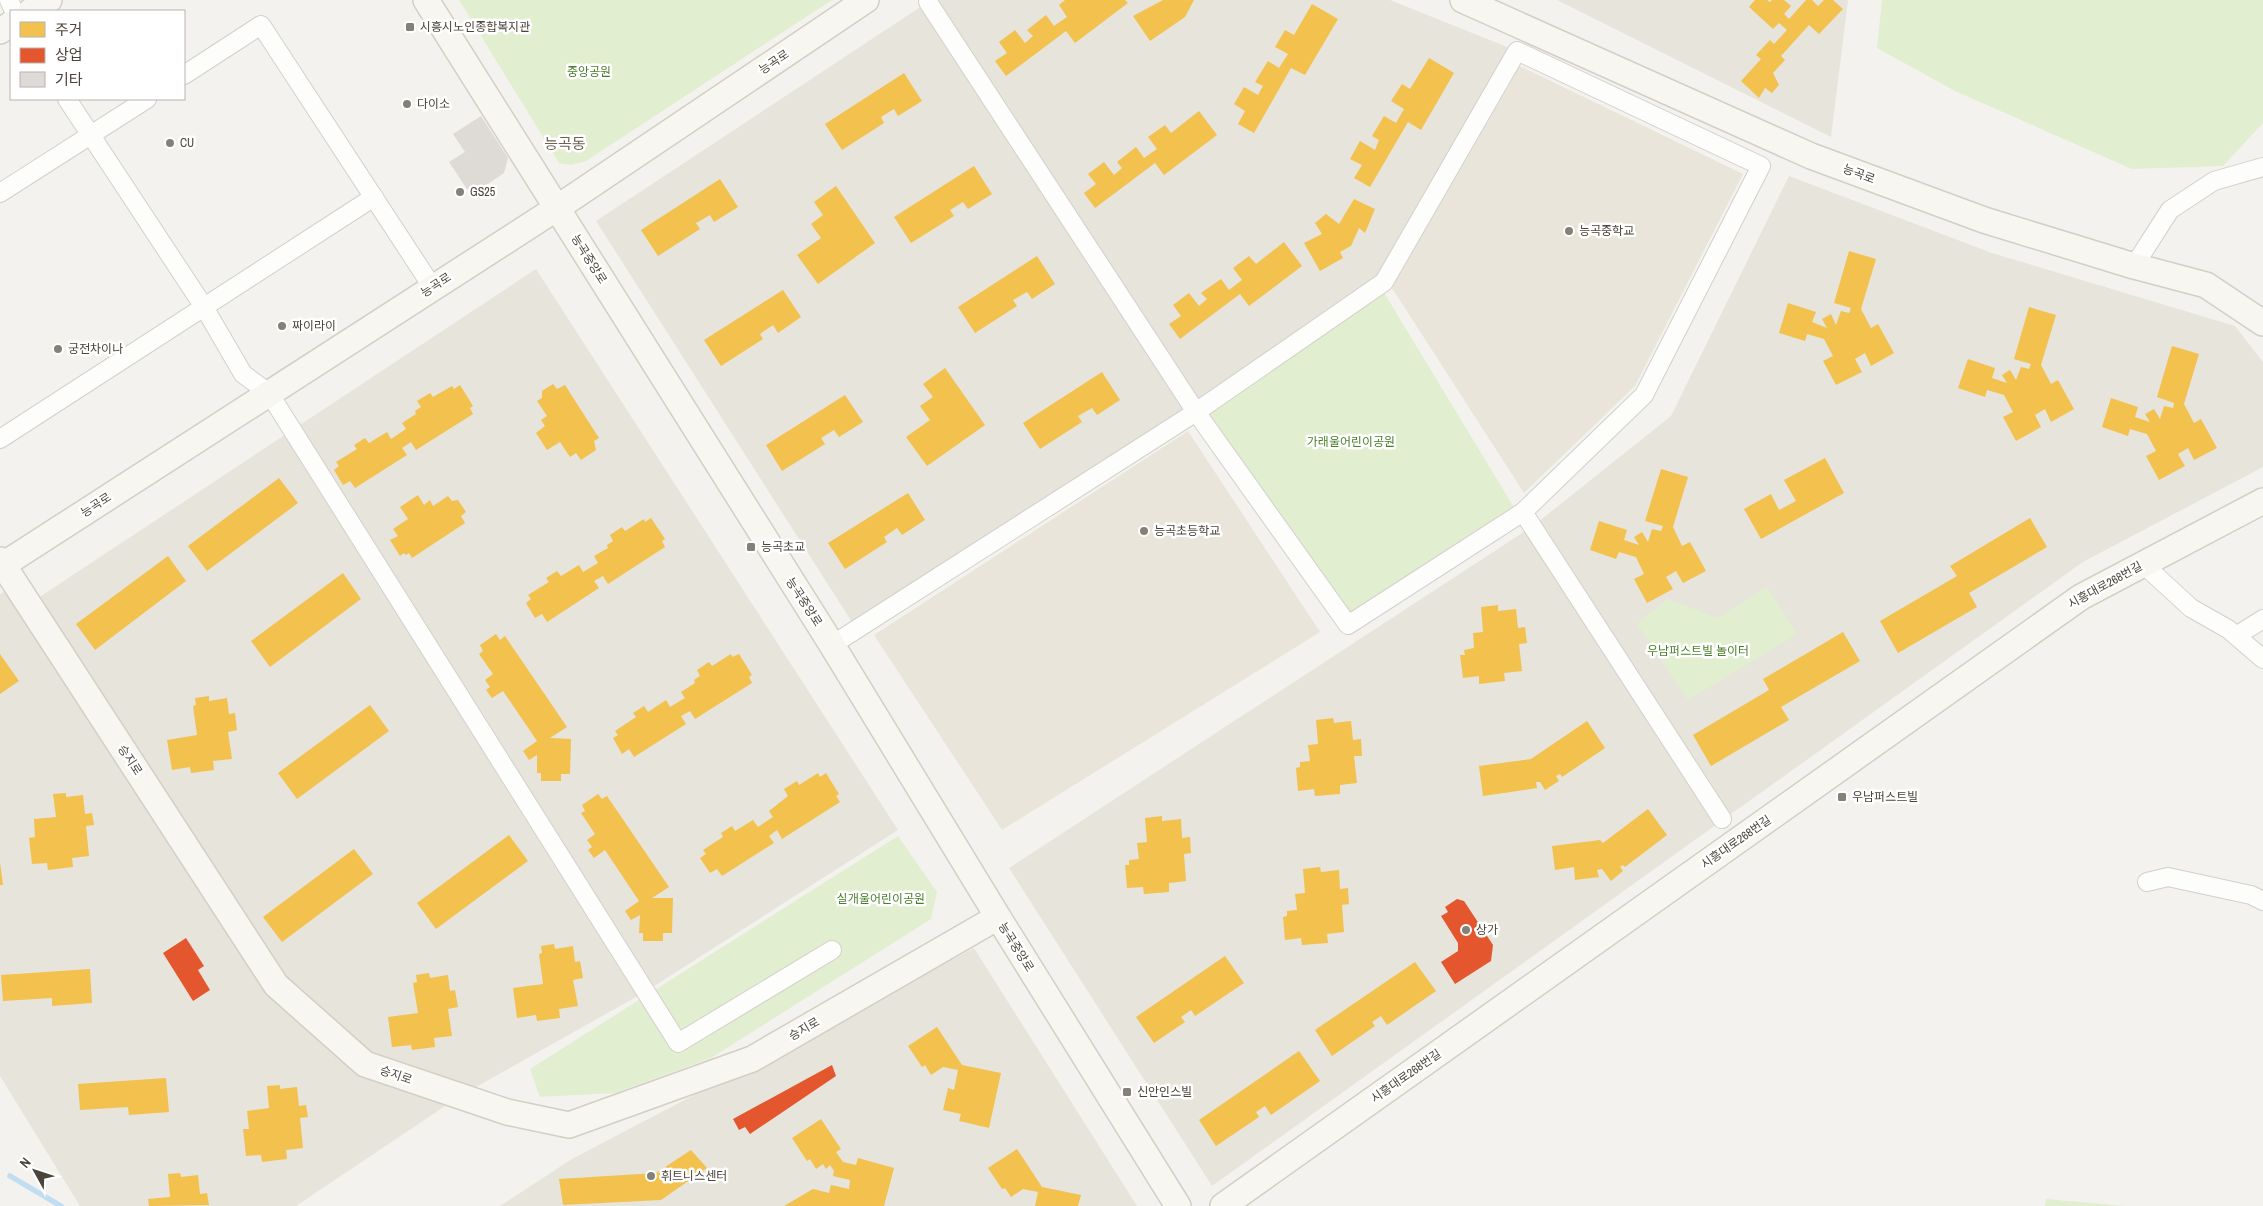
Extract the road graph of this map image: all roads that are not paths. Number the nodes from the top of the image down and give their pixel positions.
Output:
1 (49, 0) edge
2 (426, 0) edge
3 (866, 0) edge
4 (1463, 0) edge
5 (928, 2) dead end
6 (33, 10) edge
7 (185, 74) edge
8 (68, 100) edge
9 (145, 100) edge
10 (90, 136) junction
11 (2263, 167) edge
12 (0, 193) edge
13 (374, 197) junction
14 (557, 208) junction
15 (2134, 266) junction
16 (433, 288) junction
17 (204, 307) junction
18 (2263, 323) edge
19 (269, 393) junction
20 (1196, 412) junction
21 (0, 439) edge
22 (2263, 501) edge
23 (1523, 512) junction
24 (1, 562) edge
25 (2143, 564) junction
26 (2263, 619) edge
27 (2236, 636) junction
28 (832, 645) junction
29 (2263, 660) edge
30 (1722, 819) dead end
31 (2147, 882) dead end
32 (2263, 901) edge
33 (998, 917) junction
34 (832, 950) dead end
35 (1178, 1206) edge
36 (1223, 1206) edge

1 - 6 street
2 - 14 street, 능곡중앙로
3 - 14 street, 능곡로
4 - 15 street, 능곡로
5 - 20 street
7 - 13 street
8 - 10 street
9 - 10 street
10 - 12 street
10 - 17 street
11 - 15 street
13 - 16 street
13 - 17 street
14 - 16 street, 능곡로
14 - 28 street, 능곡중앙로
15 - 18 street, 능곡로
16 - 19 street, 능곡로
17 - 19 street
17 - 21 street
19 - 24 street, 능곡로
19 - 34 street
20 - 23 street
20 - 23 street
20 - 28 street
22 - 25 street, 시흥대로268번길
23 - 30 street
24 - 33 street, 승지로
25 - 27 street
25 - 36 street, 시흥대로268번길
26 - 27 street
27 - 29 street
28 - 33 street, 능곡중앙로
31 - 32 street
33 - 35 street, 능곡중앙로

